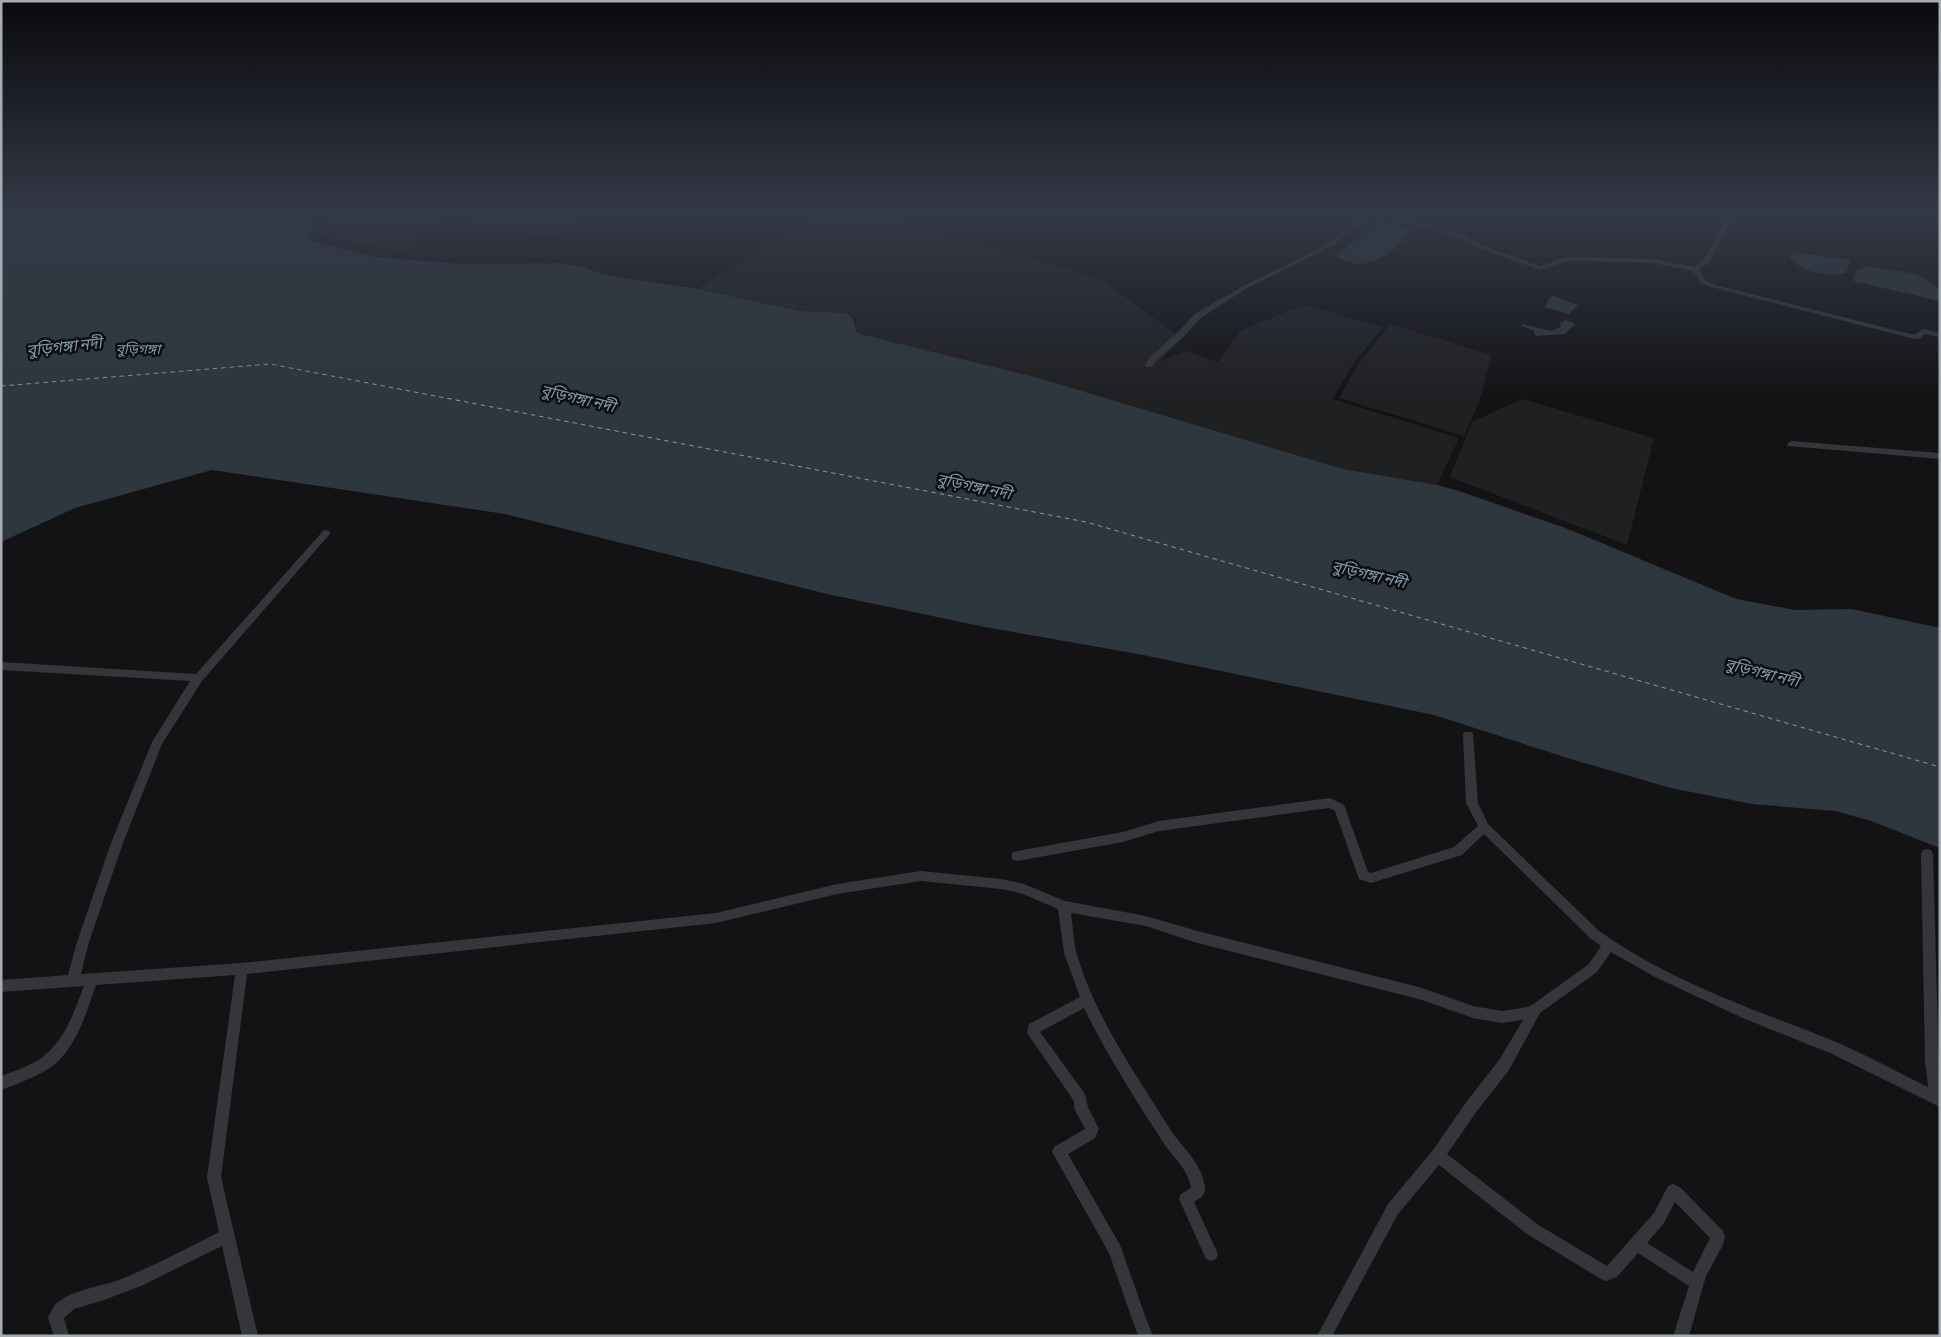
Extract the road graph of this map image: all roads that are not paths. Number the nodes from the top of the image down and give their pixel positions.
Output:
1 (1269, 275) edge
2 (1699, 275) edge
3 (1940, 335) edge
4 (1149, 365) dead end
5 (1792, 444) dead end
6 (1940, 456) edge
7 (326, 533) dead end
8 (1, 666) edge
9 (198, 678) junction
10 (1468, 735) dead end
11 (1484, 827) junction
12 (1927, 854) dead end
13 (1017, 856) dead end
14 (1064, 906) junction
15 (1609, 945) junction
16 (242, 969) junction
17 (92, 980) junction
18 (73, 981) junction
19 (1, 986) edge
20 (1087, 1000) junction
21 (1536, 1009) junction
22 (1, 1084) edge
23 (1938, 1100) edge
24 (1438, 1155) junction
25 (226, 1236) junction
26 (1636, 1244) junction
27 (1211, 1254) dead end
28 (1698, 1282) junction
29 (62, 1336) edge
30 (250, 1336) edge
31 (1146, 1336) edge
32 (1324, 1336) edge
33 (1681, 1336) edge

1 - 4 street
2 - 3 street
5 - 6 street
7 - 9 street
8 - 9 street
9 - 18 street
10 - 11 street
11 - 13 street
11 - 15 street
12 - 23 street
14 - 16 street
14 - 20 street
14 - 21 street
15 - 21 street
15 - 23 street
16 - 17 street
16 - 25 street
17 - 18 street
17 - 22 street
18 - 19 street
20 - 27 street
20 - 31 street
21 - 24 street
24 - 26 street
24 - 32 street
25 - 29 street
25 - 30 street
26 - 28 street
26 - 28 street
28 - 33 street

